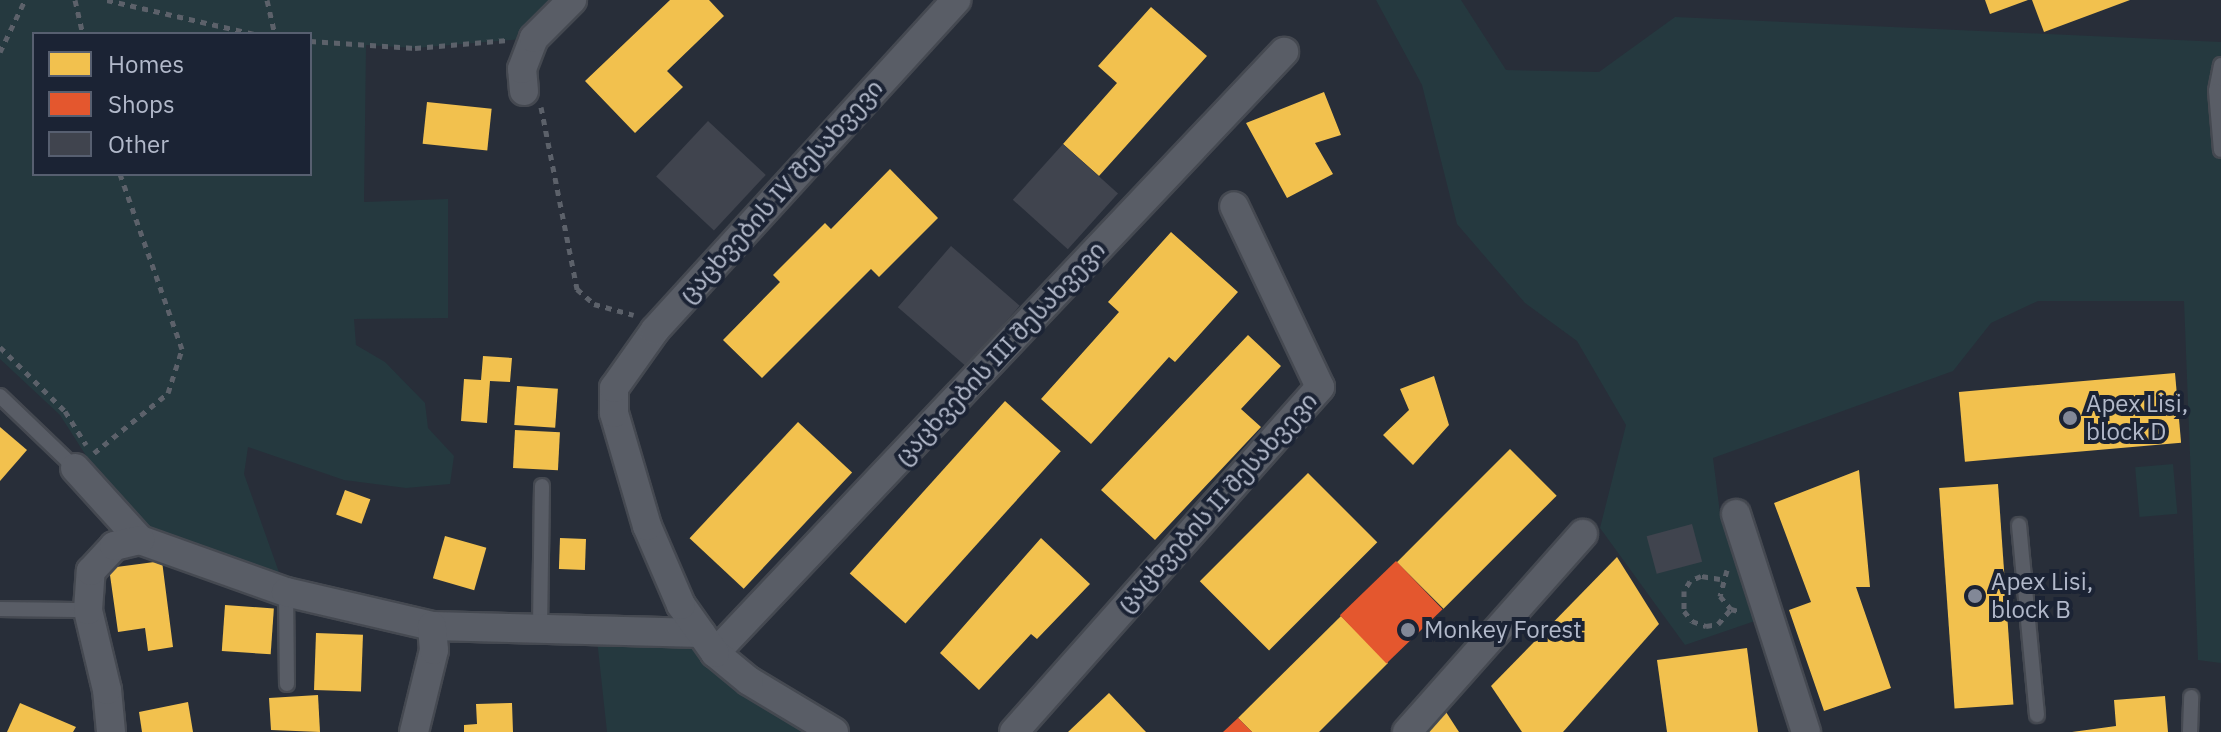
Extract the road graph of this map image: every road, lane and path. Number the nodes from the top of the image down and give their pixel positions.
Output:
1 (25, 0) edge
2 (75, 0) edge
3 (107, 0) edge
4 (267, 0) edge
5 (572, 0) edge
6 (956, 0) edge
7 (83, 32) edge
8 (245, 32) edge
9 (275, 32) edge
10 (534, 38) junction
11 (312, 41) edge
12 (0, 52) edge
13 (1284, 52) dead end
14 (2221, 65) edge
15 (534, 92) joint
16 (2221, 150) edge
17 (121, 176) edge
18 (1234, 206) dead end
19 (678, 305) junction
20 (0, 347) edge
21 (0, 396) edge
22 (84, 461) junction
23 (542, 486) dead end
24 (1736, 514) dead end
25 (2019, 525) dead end
26 (1583, 534) dead end
27 (140, 540) junction
28 (1720, 579) dead end
29 (286, 592) junction
30 (0, 609) edge
31 (1731, 609) dead end
32 (88, 610) junction
33 (432, 626) junction
34 (540, 629) junction
35 (708, 643) junction
36 (287, 684) dead end
37 (2191, 697) dead end
38 (2037, 715) dead end
39 (111, 732) edge
40 (414, 732) edge
41 (834, 732) edge
42 (1014, 732) edge
43 (1407, 732) edge
44 (1806, 732) edge
45 (2190, 732) edge

1 - 12 path
2 - 7 path
3 - 8 path
4 - 9 path
5 - 10 street
6 - 19 street, ცაცხვების IV შესახვევი
10 - 11 path
10 - 15 street
13 - 35 street, ცაცხვების III შესახვევი
14 - 16 lane
15 - 19 path
17 - 22 path
18 - 42 street, ცაცხვების II შესახვევი
19 - 35 street, ცაცხვების IV შესახვევი
20 - 22 path
21 - 22 lane
22 - 27 street
23 - 34 lane
24 - 44 street
25 - 38 lane
26 - 43 street
27 - 29 street
27 - 32 street
28 - 31 path
29 - 33 street
29 - 36 lane
30 - 32 lane
32 - 39 street
33 - 34 street
33 - 40 street
34 - 35 street
35 - 41 street
37 - 45 lane

